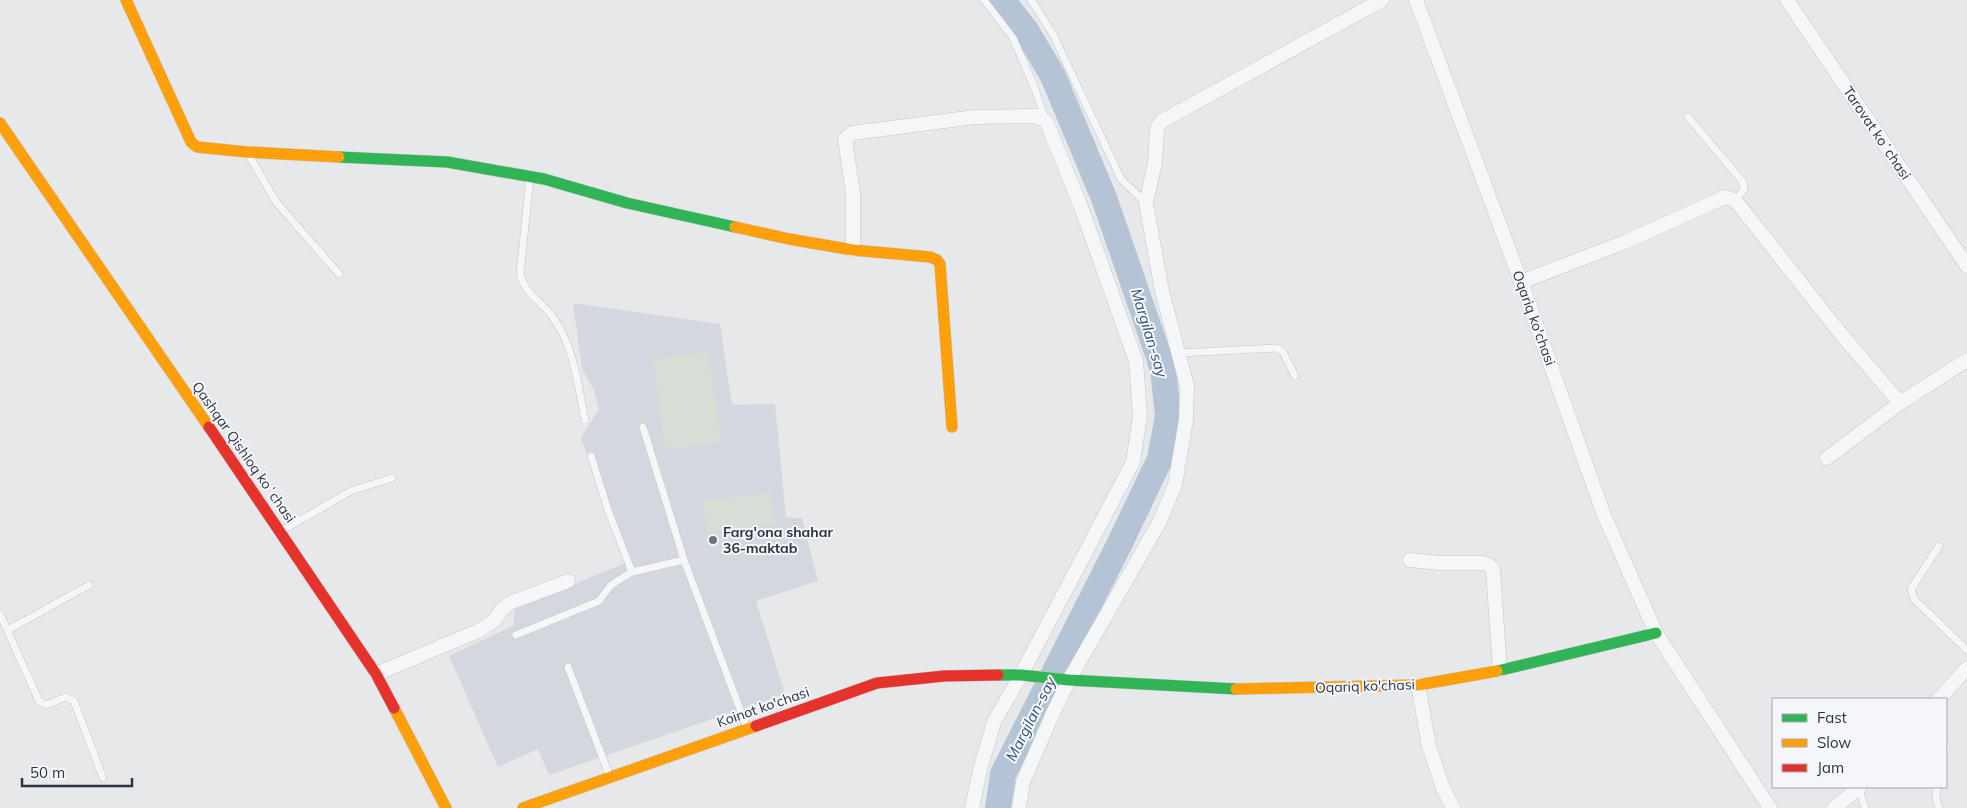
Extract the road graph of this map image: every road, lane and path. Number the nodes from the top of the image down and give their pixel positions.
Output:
1 (126, 0) edge
2 (984, 0) edge
3 (1032, 0) edge
4 (1382, 0) edge
5 (1416, 0) edge
6 (1787, 0) edge
7 (1688, 117) dead end
8 (1046, 121) junction
9 (0, 123) edge
10 (248, 152) junction
11 (530, 176) junction
12 (1735, 200) junction
13 (1146, 203) junction
14 (853, 250) junction
15 (1967, 266) edge
16 (339, 274) dead end
17 (1521, 282) junction
18 (1179, 353) junction
19 (1967, 360) edge
20 (1295, 376) dead end
21 (1900, 403) junction
22 (585, 420) dead end
23 (643, 427) dead end
24 (952, 427) dead end
25 (591, 456) dead end
26 (1827, 458) dead end
27 (392, 478) dead end
28 (281, 531) junction
29 (1939, 546) dead end
30 (684, 560) junction
31 (1410, 560) dead end
32 (632, 572) junction
33 (568, 581) dead end
34 (90, 585) dead end
35 (0, 614) edge
36 (8, 630) junction
37 (1656, 633) junction
38 (516, 635) dead end
39 (1967, 650) edge
40 (568, 667) dead end
41 (1967, 668) edge
42 (1500, 670) junction
43 (376, 674) junction
44 (1021, 675) junction
45 (1069, 680) junction
46 (1418, 685) junction
47 (1940, 698) edge
48 (748, 728) junction
49 (610, 777) junction
50 (103, 778) dead end
51 (1858, 788) edge
52 (1859, 788) edge
53 (1937, 788) edge
54 (446, 808) edge
55 (522, 808) edge
56 (972, 808) edge
57 (1019, 808) edge
58 (1453, 808) edge
59 (1770, 808) edge
60 (1834, 808) edge
61 (1865, 808) edge
62 (1939, 808) edge

1 - 10 street
2 - 8 lane
3 - 13 lane
4 - 13 street
5 - 17 street, Oqariq ko'chasi
6 - 15 street, Tarovat koʻchasi
7 - 12 lane
8 - 14 street
8 - 44 street
9 - 28 street, Qashqar Qishloq koʻchasi
10 - 11 street
10 - 16 lane
11 - 14 street
11 - 22 lane
12 - 17 street
12 - 21 street
13 - 18 street
14 - 24 street
17 - 37 street, Oqariq ko'chasi
18 - 20 lane
18 - 45 street
19 - 21 street
21 - 26 street
23 - 30 lane
25 - 32 lane
27 - 28 lane
28 - 43 street, Qashqar Qishloq koʻchasi
29 - 39 lane
30 - 32 lane
30 - 48 lane
31 - 42 street
32 - 38 lane
33 - 43 street
34 - 36 lane
35 - 36 lane
36 - 50 lane
37 - 42 street, Oqariq ko'chasi
37 - 59 street, Oqariq ko'chasi
40 - 49 lane
41 - 47 street
42 - 46 street, Oqariq ko'chasi
43 - 54 street, Qashqar Qishloq koʻchasi
44 - 45 street, Koinot ko'chasi
44 - 48 street, Koinot ko'chasi
44 - 56 street
45 - 46 street, Oqariq ko'chasi
45 - 57 street
46 - 58 street
48 - 49 street, Koinot ko'chasi
49 - 55 street, Koinot ko'chasi
51 - 60 street
52 - 61 lane
53 - 62 lane

